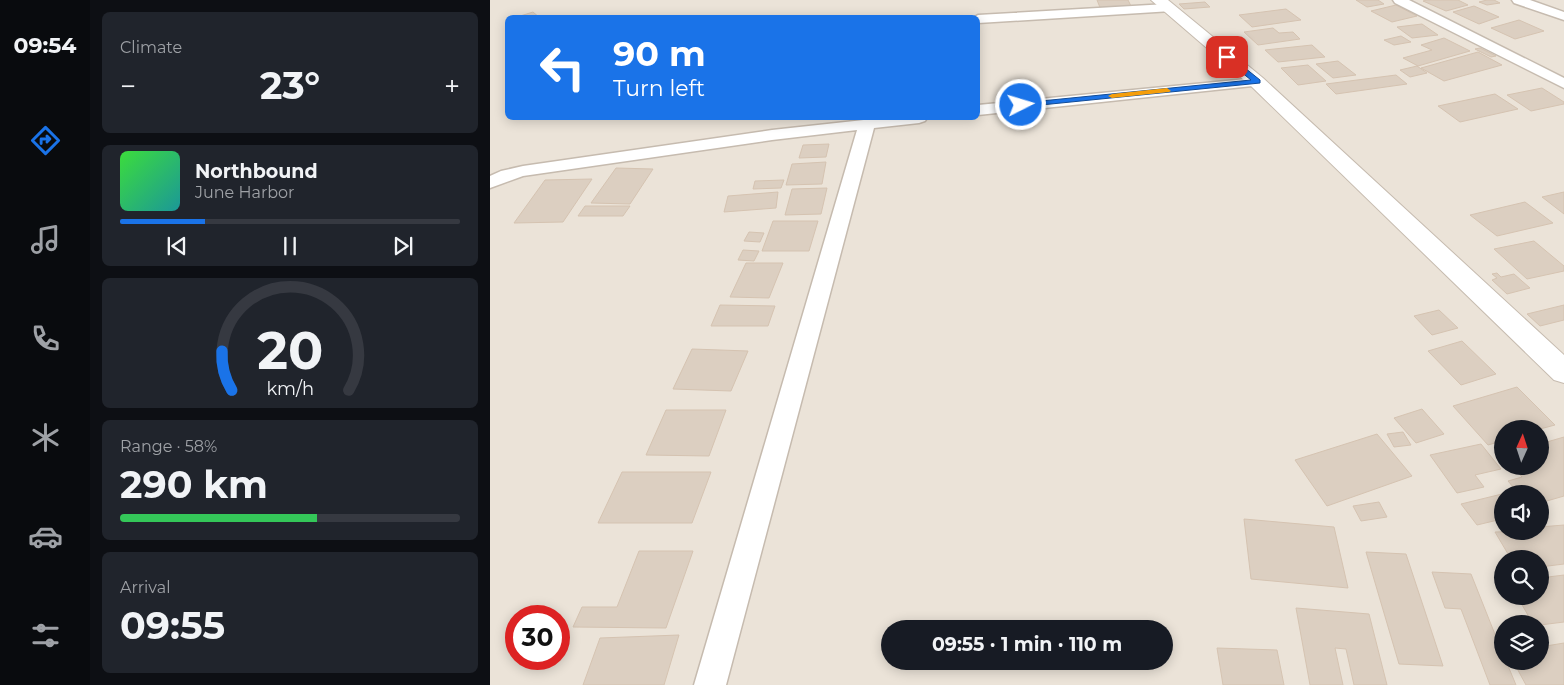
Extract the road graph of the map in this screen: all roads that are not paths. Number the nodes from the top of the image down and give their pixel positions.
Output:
1 (1399, 0) edge
2 (1518, 0) edge
3 (1163, 4) edge
4 (1564, 16) edge
5 (980, 19) edge
6 (1257, 82) junction
7 (1564, 84) edge
8 (980, 110) edge
9 (774, 120) edge
10 (902, 120) edge
11 (867, 124) junction
12 (772, 135) junction
13 (490, 183) edge
14 (1564, 372) edge
15 (710, 685) edge

1 - 7 street
2 - 4 street
3 - 5 street
3 - 6 street
6 - 8 street
6 - 14 street
9 - 12 street
10 - 11 street
11 - 12 street
11 - 15 street
12 - 13 street

